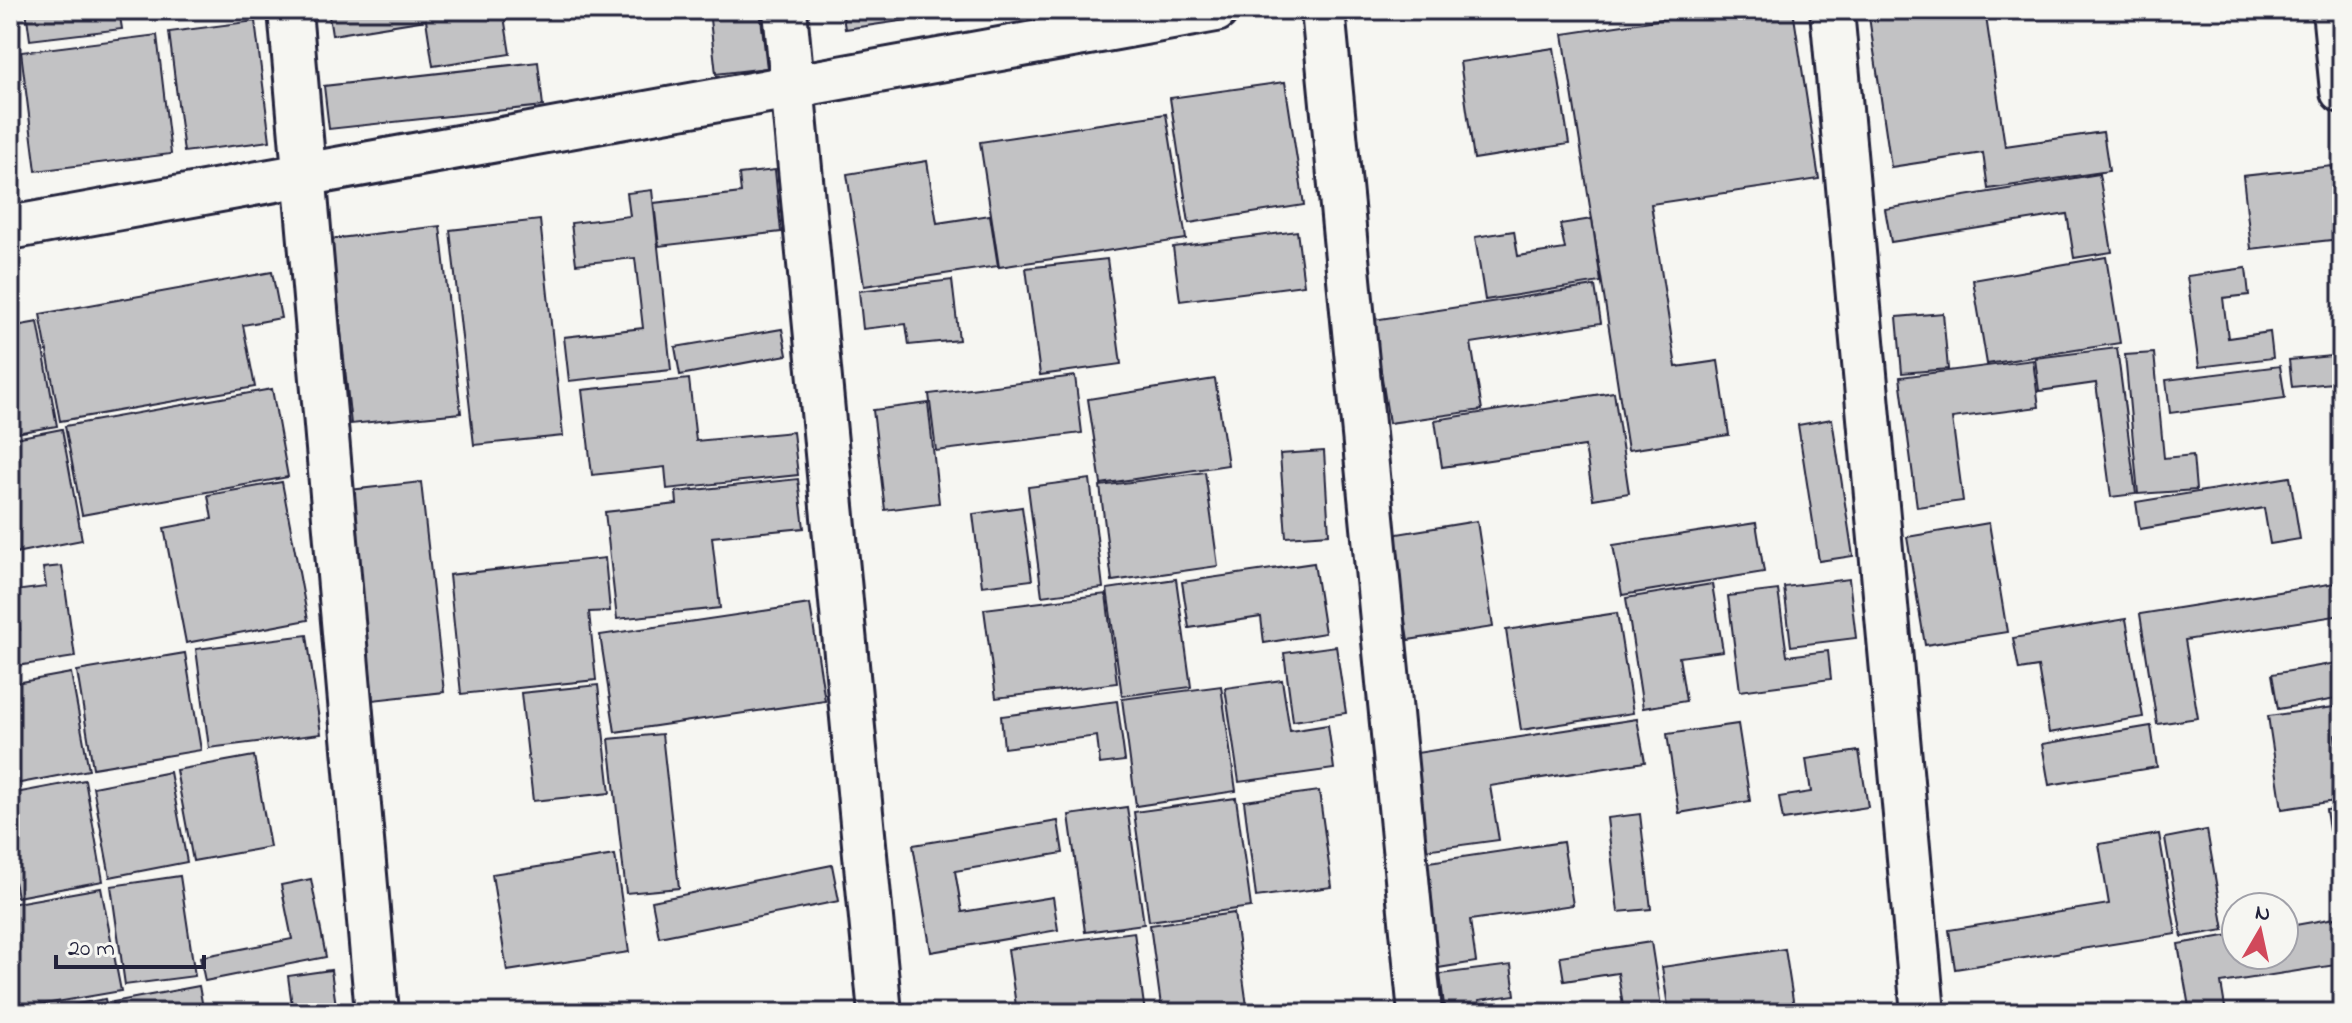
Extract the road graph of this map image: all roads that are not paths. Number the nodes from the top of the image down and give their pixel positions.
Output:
1 (290, 10) edge
2 (785, 10) edge
3 (1216, 10) edge
4 (1323, 10) edge
5 (1832, 10) edge
6 (2334, 10) edge
7 (792, 87) junction
8 (2342, 91) edge
9 (305, 175) junction
10 (10, 228) edge
11 (377, 1013) edge
12 (880, 1013) edge
13 (1420, 1013) edge
14 (1923, 1013) edge

1 - 9 street
2 - 7 street
3 - 7 street
4 - 13 street
5 - 14 street
6 - 8 street
7 - 9 street
7 - 12 street
9 - 10 street
9 - 11 street

